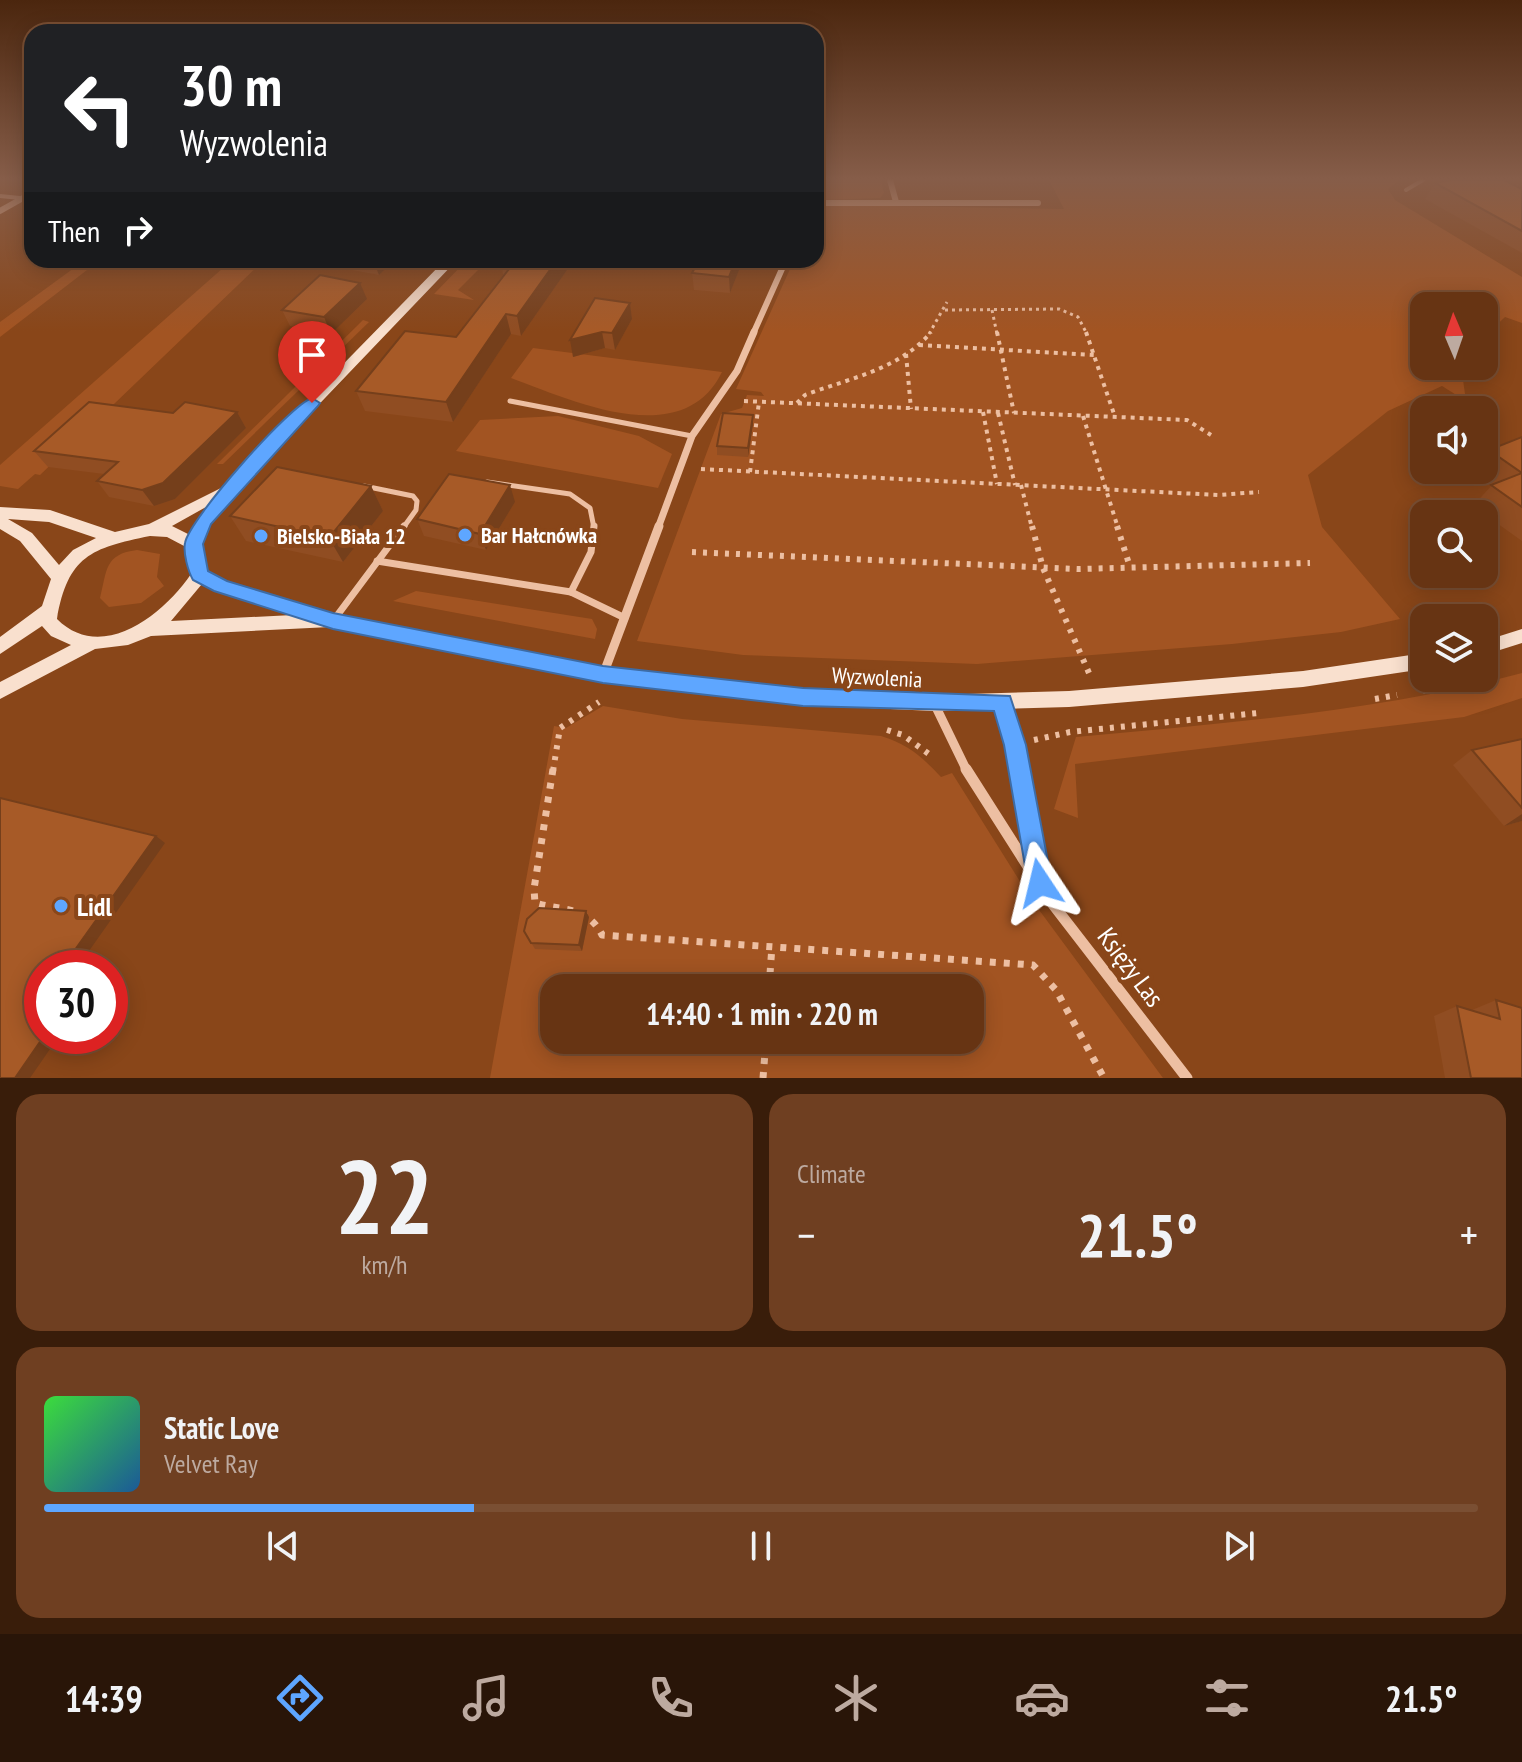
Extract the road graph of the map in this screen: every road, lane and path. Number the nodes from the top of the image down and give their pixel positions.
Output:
1 (443, 268) edge
2 (782, 268) edge
3 (947, 302) dead end
4 (945, 310) junction
5 (992, 310) junction
6 (918, 345) junction
7 (1001, 350) junction
8 (906, 353) junction
9 (1094, 355) junction
10 (715, 399) junction
11 (510, 401) dead end
12 (759, 402) junction
13 (796, 404) junction
14 (911, 409) junction
15 (983, 412) junction
16 (998, 413) junction
17 (1014, 413) junction
18 (1083, 416) junction
19 (1115, 417) junction
20 (1211, 435) dead end
21 (692, 436) junction
22 (681, 466) junction
23 (750, 472) junction
24 (478, 481) edge
25 (997, 484) junction
26 (358, 485) edge
27 (1018, 485) junction
28 (231, 487) junction
29 (1104, 489) junction
30 (1259, 492) dead end
31 (0, 513) edge
32 (0, 522) edge
33 (150, 530) junction
34 (112, 537) junction
35 (194, 544) junction
36 (692, 552) dead end
37 (377, 561) junction
38 (1310, 563) dead end
39 (1130, 567) junction
40 (1043, 568) junction
41 (57, 575) junction
42 (199, 575) junction
43 (571, 592) junction
44 (50, 610) junction
45 (626, 619) junction
46 (333, 621) junction
47 (150, 629) junction
48 (1522, 636) edge
49 (91, 643) junction
50 (1498, 644) edge
51 (0, 647) edge
52 (1410, 663) edge
53 (603, 675) junction
54 (0, 691) edge
55 (1401, 695) dead end
56 (1097, 696) junction
57 (603, 700) dead end
58 (1359, 701) dead end
59 (1002, 702) junction
60 (934, 703) junction
61 (1275, 711) dead end
62 (882, 729) dead end
63 (1015, 745) junction
64 (956, 757) junction
65 (1040, 883) junction
66 (772, 946) junction
67 (770, 974) edge
68 (765, 1054) edge
69 (763, 1078) edge
70 (1104, 1078) edge
71 (1187, 1078) edge

1 - 28 street
2 - 10 street
3 - 4 path
4 - 5 path
4 - 6 path
5 - 7 path
5 - 9 path
6 - 7 path
6 - 8 path
7 - 9 path
7 - 17 path
8 - 13 path
8 - 14 path
9 - 19 path
10 - 12 path
10 - 21 street
11 - 21 lane
12 - 13 path
12 - 23 path
13 - 14 path
14 - 15 path
15 - 16 path
15 - 25 path
16 - 17 path
16 - 27 path
17 - 18 path
18 - 19 path
18 - 29 path
19 - 20 path
21 - 22 street
22 - 23 path
22 - 45 street
23 - 25 path
24 - 43 lane
25 - 27 path
26 - 37 lane
27 - 29 path
27 - 40 path
28 - 33 street
28 - 35 street
29 - 30 path
29 - 39 path
31 - 34 street
32 - 41 street
33 - 34 street
33 - 35 street
34 - 41 street
35 - 42 street
36 - 40 path
37 - 43 lane
37 - 46 lane
38 - 39 path
39 - 40 path
40 - 56 path
41 - 44 street
42 - 46 street, Wyzwolenia
42 - 47 street
43 - 45 lane
44 - 49 street
44 - 51 street
45 - 53 street
46 - 47 street, Wyzwolenia
46 - 53 street, Wyzwolenia
47 - 49 street
48 - 50 street
49 - 54 street
52 - 56 street, Wyzwolenia
53 - 60 street, Wyzwolenia
55 - 58 path
56 - 59 street, Wyzwolenia
57 - 66 path
59 - 60 street, Wyzwolenia
59 - 63 street, Księży Las
60 - 64 street, Księży Las
61 - 63 path
62 - 64 path
63 - 65 street, Księży Las
64 - 65 street, Księży Las
65 - 71 street, Księży Las
66 - 67 path
66 - 70 path
68 - 69 path

